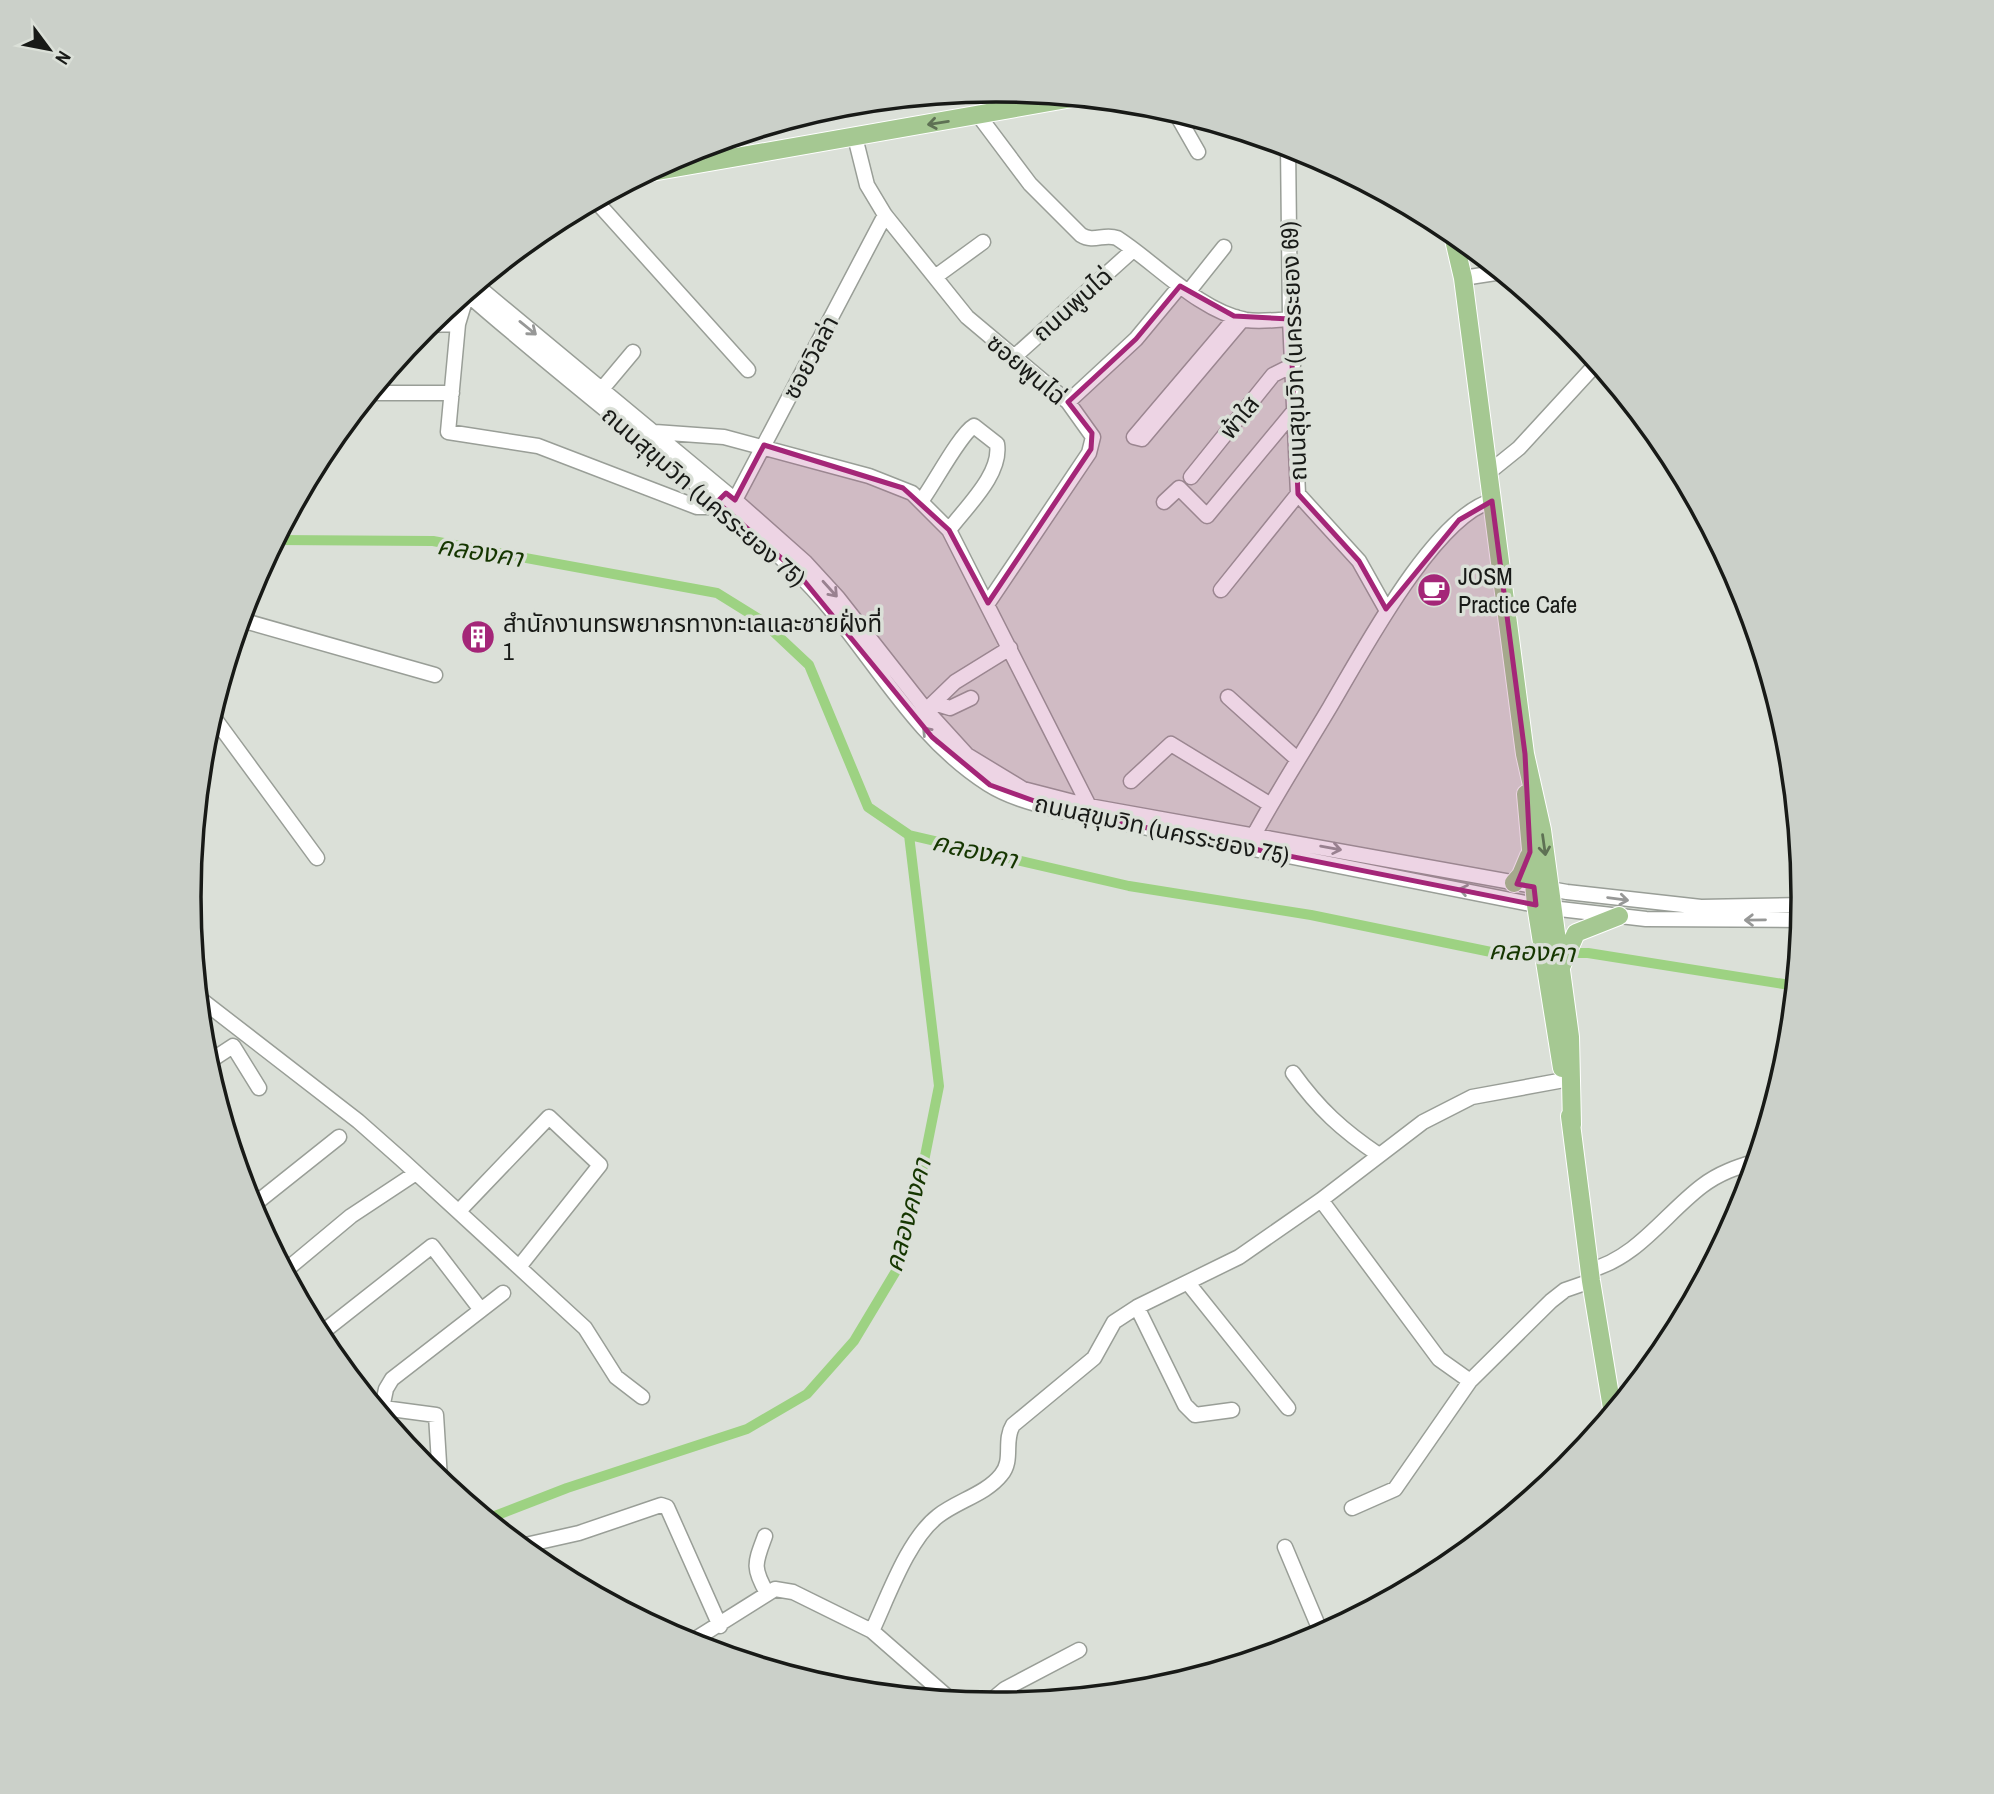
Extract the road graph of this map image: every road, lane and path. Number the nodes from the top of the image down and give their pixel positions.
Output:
1 (1047, 103) edge
2 (979, 116) junction
3 (1182, 124) edge
4 (855, 137) junction
5 (1198, 152) dead end
6 (1288, 157) edge
7 (683, 167) edge
8 (601, 207) edge
9 (885, 215) junction
10 (983, 242) dead end
11 (1224, 247) dead end
12 (1456, 248) edge
13 (1459, 250) edge
14 (1132, 251) junction
15 (1459, 259) junction
16 (1491, 274) edge
17 (935, 277) junction
18 (1463, 278) junction
19 (1184, 288) junction
20 (475, 296) edge
21 (476, 296) edge
22 (464, 307) edge
23 (1240, 318) junction
24 (1290, 319) junction
25 (444, 324) edge
26 (458, 324) junction
27 (633, 352) dead end
28 (1013, 358) junction
29 (1293, 365) junction
30 (1199, 366) junction
31 (1592, 369) edge
32 (748, 370) dead end
33 (602, 388) junction
34 (382, 393) edge
35 (452, 393) junction
36 (1068, 402) junction
37 (1294, 411) junction
38 (655, 432) junction
39 (764, 445) junction
40 (1488, 473) junction
41 (1191, 477) dead end
42 (1298, 494) junction
43 (726, 498) junction
44 (922, 500) junction
45 (1492, 501) junction
46 (1164, 502) dead end
47 (949, 530) junction
48 (1221, 590) dead end
49 (988, 603) junction
50 (1386, 609) junction
51 (251, 623) edge
52 (1010, 648) junction
53 (435, 675) dead end
54 (1228, 697) dead end
55 (971, 698) dead end
56 (930, 707) junction
57 (221, 727) edge
58 (1525, 754) junction
59 (1297, 758) junction
60 (1131, 781) dead end
61 (1270, 805) junction
62 (1089, 806) junction
63 (1254, 835) junction
64 (1530, 852) junction
65 (317, 858) dead end
66 (1514, 883) junction
67 (1543, 897) junction
68 (1792, 905) edge
69 (1619, 916) junction
70 (1792, 920) edge
71 (1547, 929) junction
72 (1560, 967) junction
73 (1555, 990) junction
74 (209, 1007) edge
75 (218, 1056) edge
76 (1293, 1073) dead end
77 (1564, 1080) junction
78 (259, 1088) dead end
79 (1572, 1125) junction
80 (339, 1137) dead end
81 (1379, 1154) junction
82 (1746, 1165) edge
83 (416, 1172) junction
84 (261, 1199) edge
85 (1321, 1200) junction
86 (459, 1211) junction
87 (292, 1265) edge
88 (519, 1267) junction
89 (1590, 1275) junction
90 (1188, 1283) junction
91 (503, 1293) dead end
92 (1137, 1307) junction
93 (481, 1310) junction
94 (329, 1327) edge
95 (1470, 1381) junction
96 (642, 1397) dead end
97 (382, 1401) edge
98 (1611, 1402) edge
99 (1288, 1408) dead end
100 (389, 1409) edge
101 (1232, 1410) dead end
102 (439, 1465) edge
103 (1352, 1508) dead end
104 (765, 1536) dead end
105 (534, 1543) edge
106 (1285, 1547) dead end
107 (767, 1593) junction
108 (1318, 1624) edge
109 (720, 1626) junction
110 (872, 1631) junction
111 (706, 1637) edge
112 (1079, 1650) dead end
113 (940, 1691) edge
114 (1002, 1692) edge

1 - 2 main road
2 -> 4 main road
2 - 14 street
3 - 5 street
4 - 7 main road
4 - 9 street, ซอยพูนไฉ่
6 - 24 street, ถนนสุขุมวิท (นครระยอง 69)
8 - 32 street
9 - 17 street, ซอยพูนไฉ่
9 - 39 street, ซอยวิลล่า
10 - 17 street
11 - 19 street
12 - 15 main road
13 - 15 main road
14 - 19 street
14 - 28 street, ถนนพูนไฉ่
15 - 18 main road
16 - 18 street
17 - 28 street, ซอยพูนไฉ่
18 - 40 main road
19 - 23 street
19 - 36 street
20 - 43 street, ถนนสุขุมวิท (นครระยอง 75)
21 -> 33 street, ถนนสุขุมวิท (นครระยอง 75)
22 - 26 street
23 - 24 street
23 - 30 street
24 - 29 street, ถนนสุขุมวิท (นครระยอง 69)
25 - 26 street
26 - 35 street
27 - 33 street
28 - 36 street, ซอยพูนไฉ่
29 - 37 street, ถนนสุขุมวิท (นครระยอง 69)
29 - 41 street, พ้าใส
30 - 30 street
31 - 40 street
33 - 38 street, ถนนสุขุมวิท (นครระยอง 75)
34 - 35 street
35 - 43 street
36 - 49 street, ซอยพูนไฉ่
37 - 42 street, ถนนสุขุมวิท (นครระยอง 69)
37 - 46 street
38 - 39 street
38 - 43 street, ถนนสุขุมวิท (นครระยอง 75)
39 - 43 street, ซอยวิลล่า
39 - 44 street
40 - 45 main road
42 - 48 street
42 - 50 street, ถนนสุขุมวิท (นครระยอง 69)
43 -> 56 street, ถนนสุขุมวิท (นครระยอง 75)
67 -> 43 street, ถนนสุขุมวิท (นครระยอง 75)
44 - 47 street
44 - 47 street
45 - 50 street
45 - 58 main road
47 - 49 street
49 - 52 street
50 - 59 street
51 - 53 street
52 - 56 street
52 - 62 street
54 - 59 street
55 - 56 street
56 - 62 street, ถนนสุขุมวิท (นครระยอง 75)
57 - 65 street
58 - 64 main road
58 -> 67 main road
59 - 61 street
60 - 61 street
61 - 63 street
62 - 63 street, ถนนสุขุมวิท (นครระยอง 75)
63 -> 66 street, ถนนสุขุมวิท (นครระยอง 75)
64 - 66 main road
64 - 67 main road
66 - 67 street, ถนนสุขุมวิท (นครระยอง 75)
67 -> 68 street, ถนนสุขุมวิท (นครระยอง 75)
67 - 69 street, ถนนสุขุมวิท (นครระยอง 75)
67 - 71 main road
70 -> 69 street, ถนนสุขุมวิท (นครระยอง 75)
69 - 72 main road
71 - 72 main road
71 - 73 main road
72 - 73 main road
73 - 77 main road
73 - 79 main road
74 - 83 street
75 - 78 street
76 - 81 street
77 - 79 main road
77 - 81 street
79 - 89 main road
80 - 84 street
81 - 85 street
82 - 89 street
83 - 86 street
83 - 87 street
85 - 90 street
85 - 95 street
86 - 88 street
86 - 88 street
88 - 96 street
89 - 95 street
89 - 98 main road
90 - 92 street
90 - 99 street
91 - 93 street
92 - 101 street
92 - 110 street
93 - 94 street
93 - 97 street
95 - 103 street
100 - 102 street
104 - 107 street
105 - 109 street
106 - 108 street
107 - 109 street
107 - 110 street
109 - 111 street
110 - 113 street
112 - 114 street

